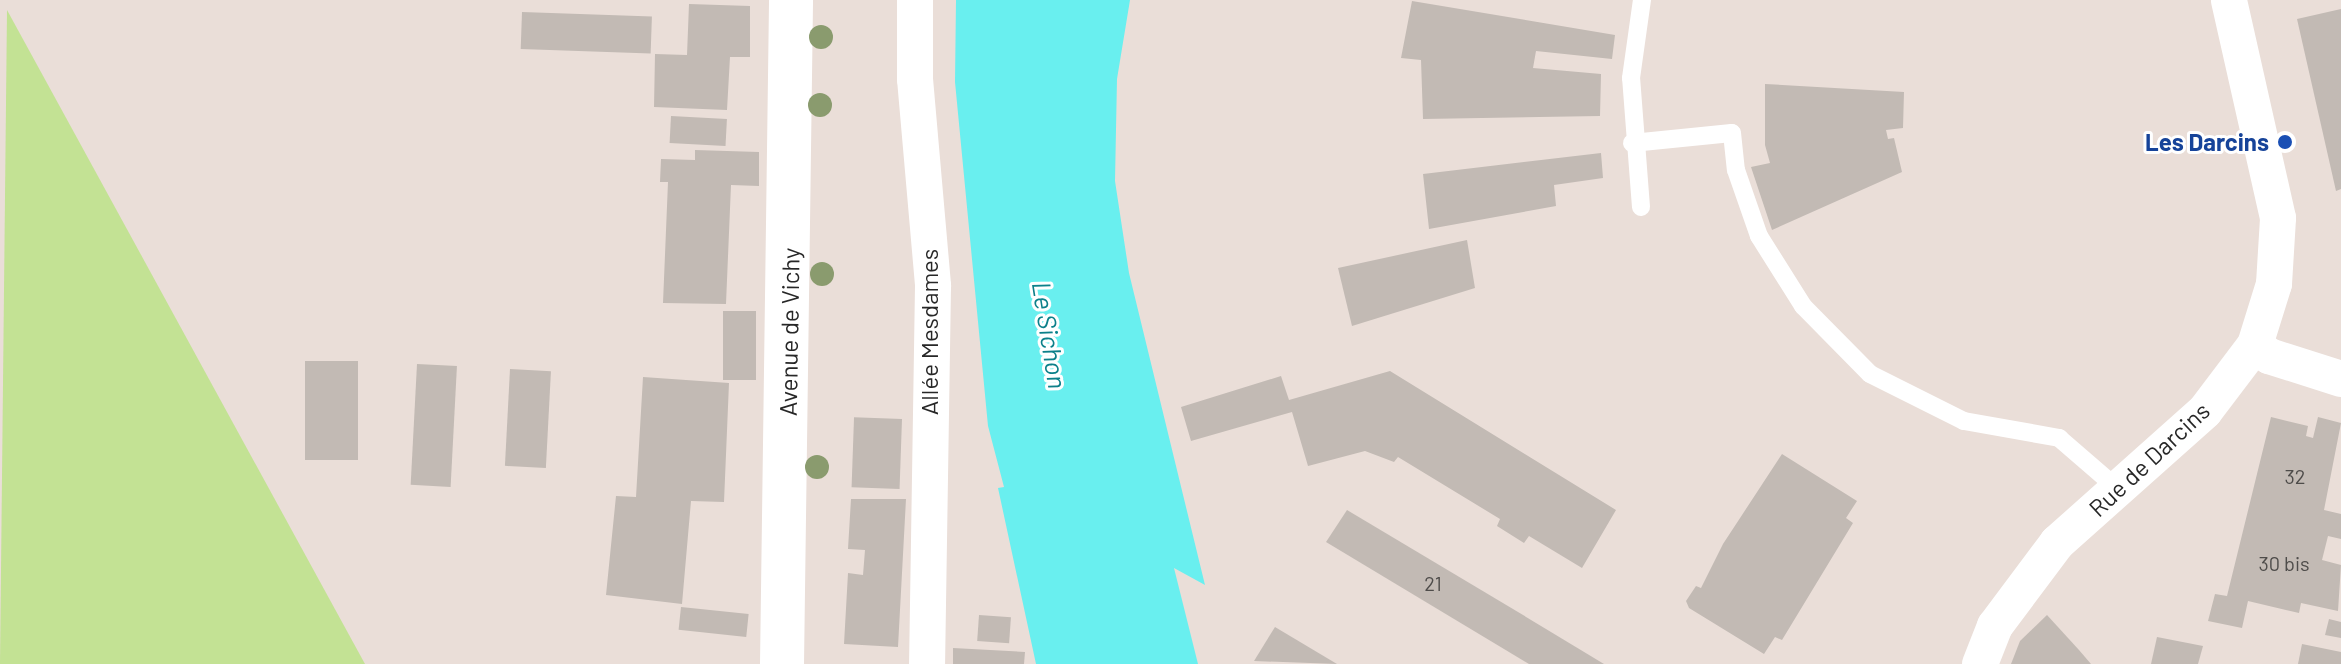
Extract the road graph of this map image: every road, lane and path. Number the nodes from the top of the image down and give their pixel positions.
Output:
1 (791, 0) edge
2 (915, 0) edge
3 (1642, 0) edge
4 (2229, 0) edge
5 (1632, 143) junction
6 (1641, 207) dead end
7 (2255, 345) junction
8 (2341, 379) edge
9 (2118, 489) junction
10 (782, 664) edge
11 (927, 664) edge
12 (1980, 664) edge

1 - 10 main road, Avenue de Vichy
2 - 11 street, Allée Mesdames
3 - 5 lane
4 - 7 street, Rue de Darcins
5 - 6 lane
5 - 9 lane
7 - 8 street
7 - 9 street, Rue de Darcins
9 - 12 street, Rue de Darcins

